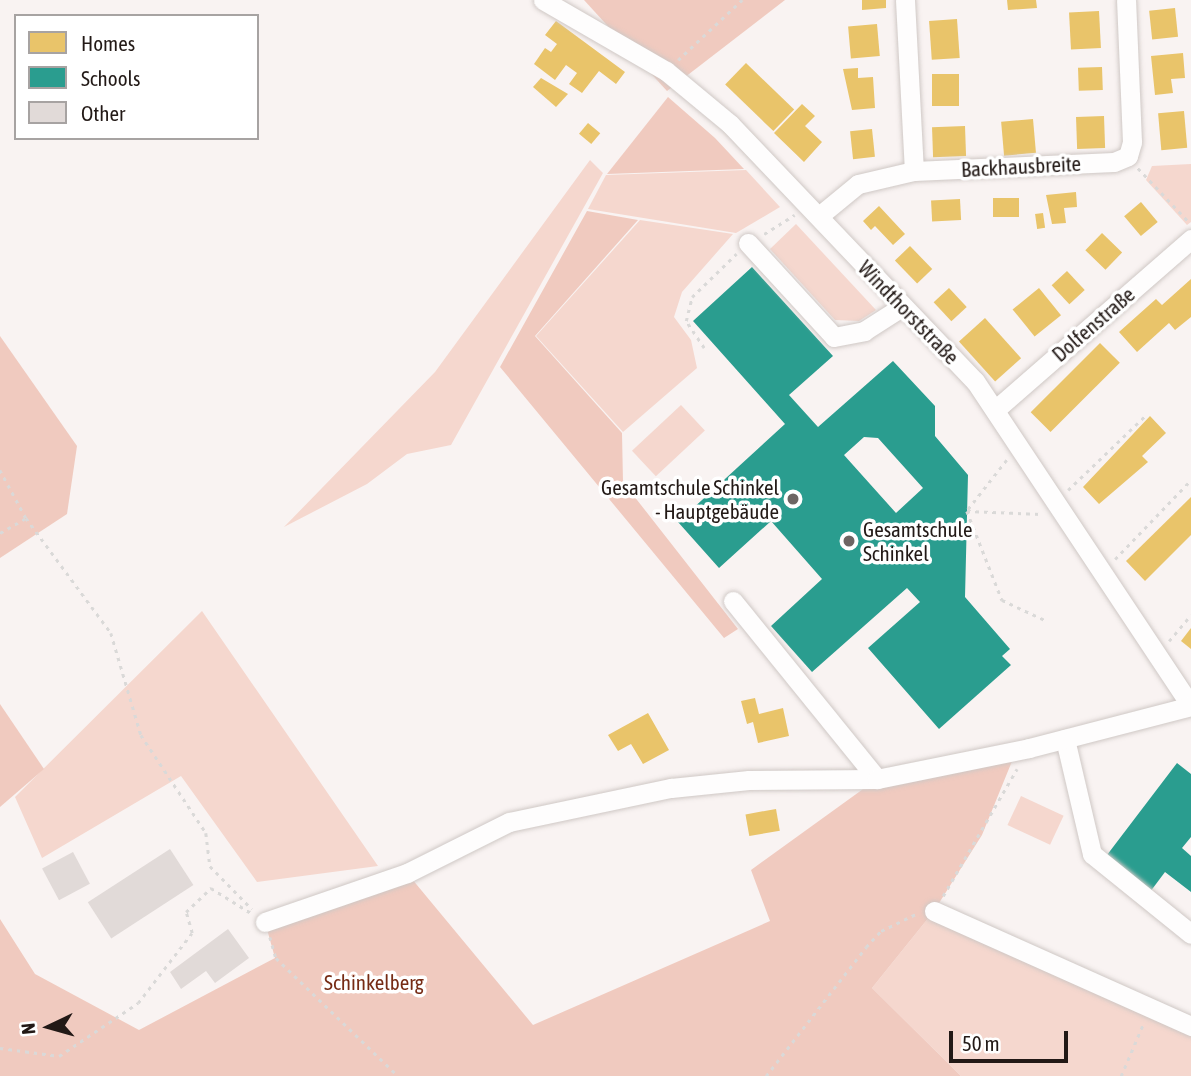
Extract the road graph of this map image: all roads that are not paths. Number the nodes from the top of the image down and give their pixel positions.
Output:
1 (543, 0) edge
2 (905, 0) edge
3 (1126, 0) edge
4 (914, 170) junction
5 (814, 211) junction
6 (1191, 239) edge
7 (748, 243) road end
8 (903, 306) junction
9 (995, 410) junction
10 (733, 601) dead end
11 (1191, 706) edge
12 (1065, 739) junction
13 (877, 779) junction
14 (934, 911) road end
15 (265, 922) road end
16 (1191, 934) edge
17 (1191, 1026) edge

1 - 5 street, Windthorststraße
2 - 4 street
3 - 4 street, Backhausbreite
4 - 5 street, Backhausbreite
5 - 8 street, Windthorststraße
6 - 9 street, Dolfenstraße
7 - 8 street
8 - 9 street, Windthorststraße
9 - 11 street, Windthorststraße
10 - 13 street
11 - 12 street
12 - 13 street
12 - 16 street
13 - 15 street
14 - 17 street

